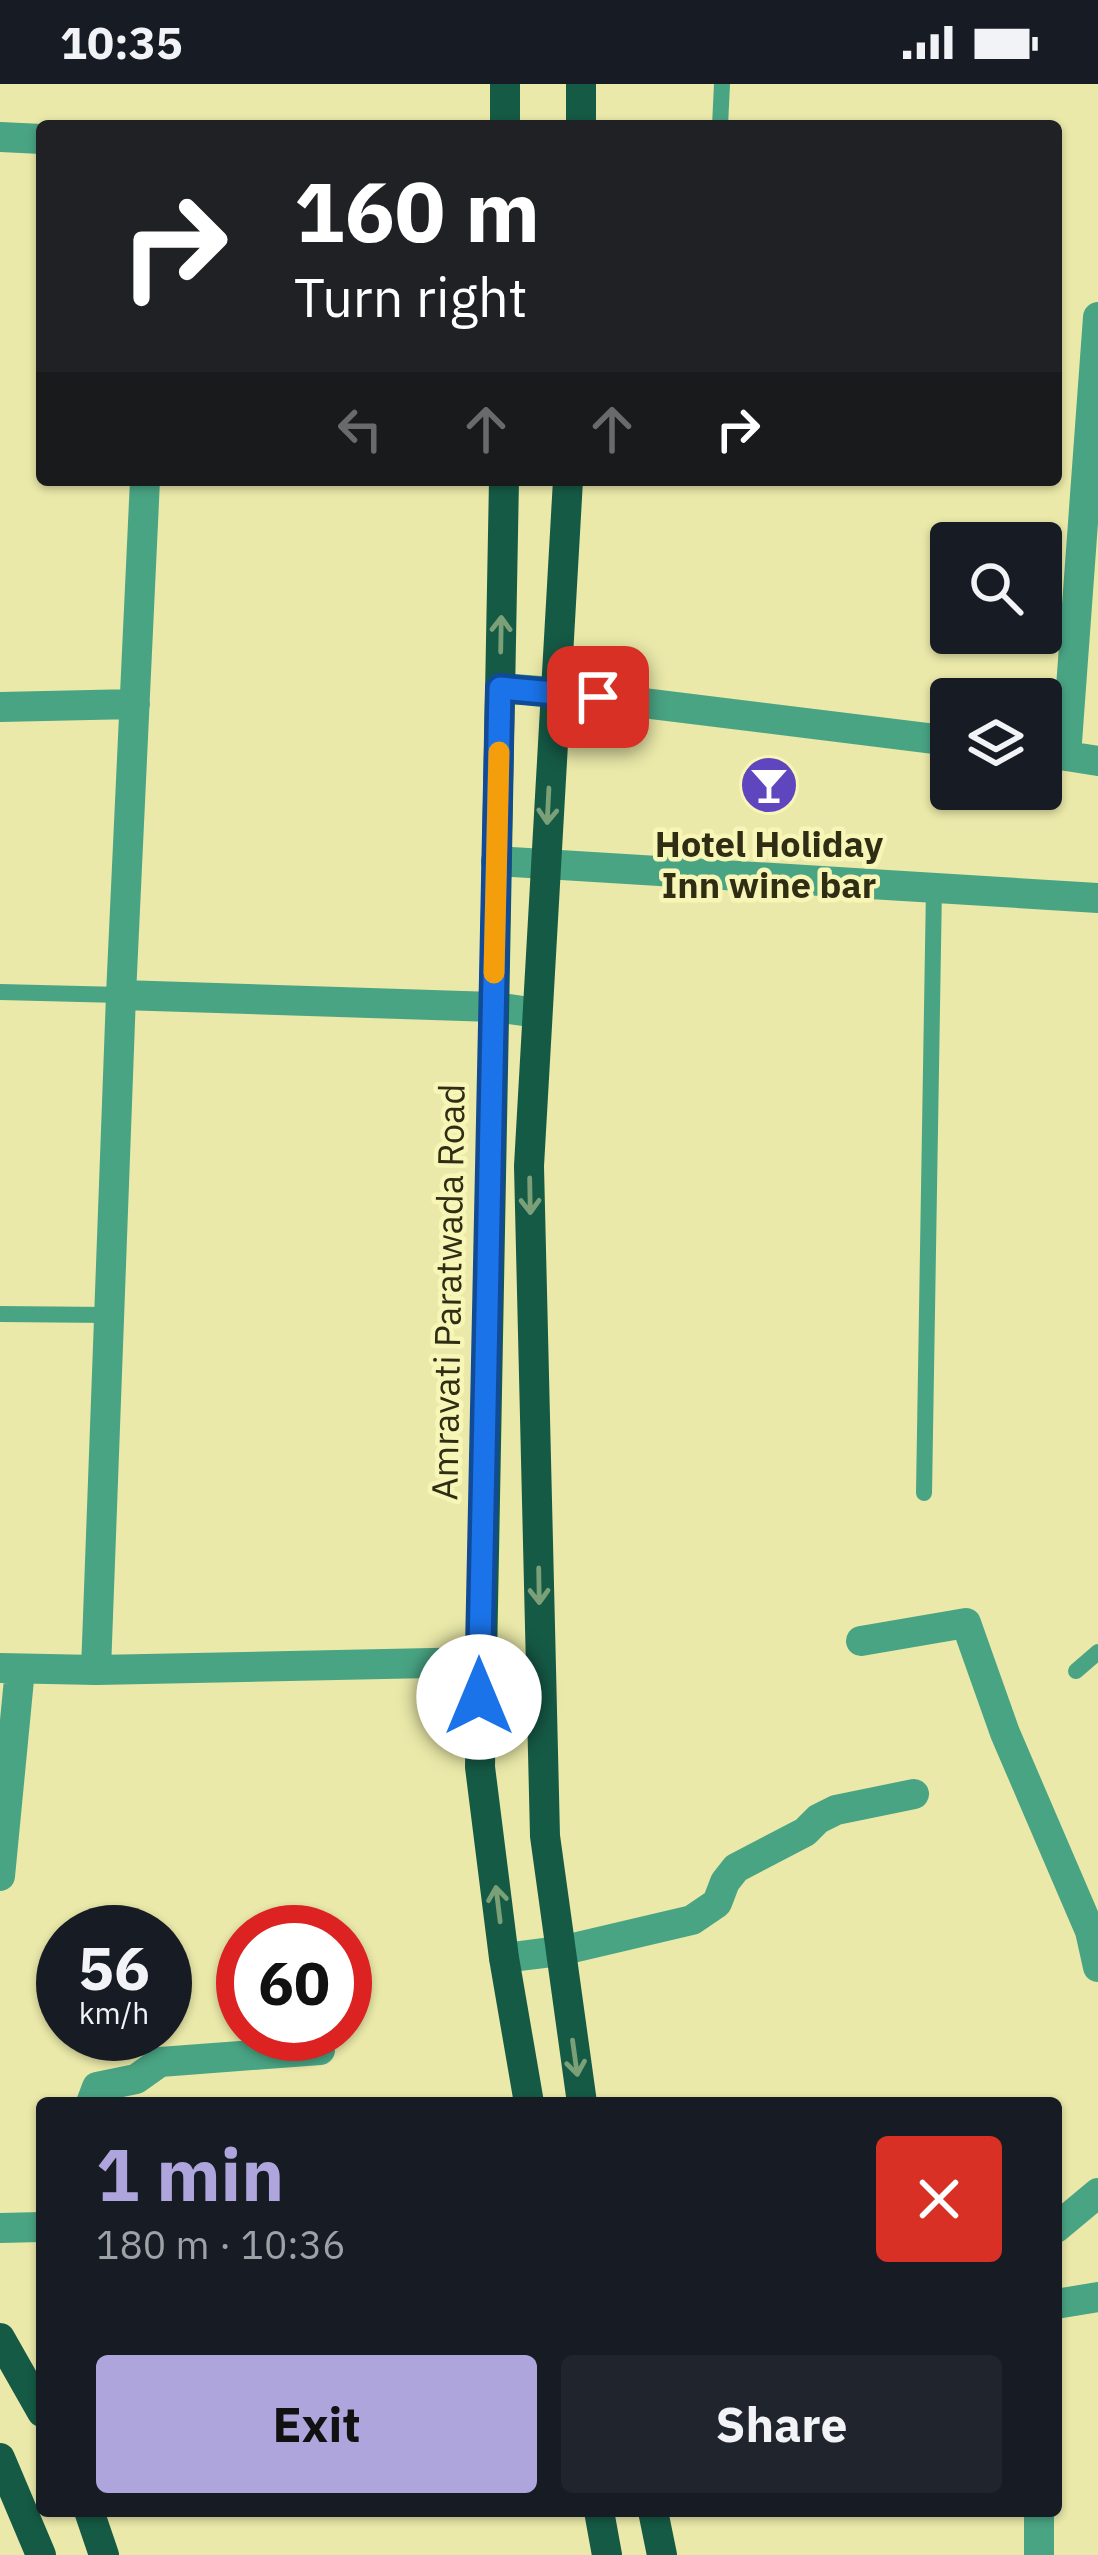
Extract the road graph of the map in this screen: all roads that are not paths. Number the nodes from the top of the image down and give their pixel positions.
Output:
1 (505, 84) edge
2 (581, 84) edge
3 (722, 84) edge
4 (505, 120) edge
5 (581, 120) edge
6 (720, 120) edge
7 (0, 137) edge
8 (36, 139) edge
9 (1098, 317) edge
10 (145, 486) edge
11 (504, 486) edge
12 (568, 486) edge
13 (1062, 678) edge
14 (500, 688) junction
15 (554, 692) junction
16 (135, 704) junction
17 (0, 707) edge
18 (930, 738) edge
19 (1062, 755) edge
20 (1098, 761) edge
21 (496, 860) junction
22 (546, 862) junction
23 (934, 887) junction
24 (1098, 898) edge
25 (0, 992) edge
26 (121, 995) junction
27 (494, 1007) junction
28 (537, 1013) junction
29 (0, 1314) edge
30 (109, 1315) junction
31 (924, 1493) dead end
32 (861, 1641) dead end
33 (1098, 1652) edge
34 (479, 1662) junction
35 (10, 1669) edge
36 (96, 1670) junction
37 (1076, 1671) dead end
38 (914, 1794) dead end
39 (1, 1862) edge
40 (560, 1951) junction
41 (504, 1958) junction
42 (1098, 1967) edge
43 (216, 2058) edge
44 (93, 2097) edge
45 (528, 2097) edge
46 (581, 2097) edge
47 (1098, 2193) edge
48 (1062, 2223) edge
49 (0, 2228) edge
50 (36, 2228) edge
51 (1098, 2297) edge
52 (1062, 2303) edge
53 (0, 2338) edge
54 (36, 2401) edge
55 (0, 2458) edge
56 (91, 2517) edge
57 (600, 2517) edge
58 (654, 2517) edge
59 (1039, 2517) edge
60 (41, 2555) edge
61 (104, 2555) edge
62 (607, 2555) edge
63 (662, 2555) edge
64 (1039, 2555) edge

1 - 4 main road
2 - 5 main road
3 - 6 lane
7 - 8 street
9 - 13 street
10 - 16 street
14 -> 11 main road, Amravati Paratwada Road
12 - 15 main road
14 - 15 street
14 - 21 main road, Amravati Paratwada Road
15 - 18 street
15 -> 22 main road
16 - 17 street
16 - 26 street
19 - 20 street
21 - 22 street
21 - 27 main road, Amravati Paratwada Road
22 - 23 street
22 - 28 main road
23 - 24 street
23 - 31 lane
25 - 26 lane
26 - 27 street
26 - 30 street
27 - 28 street
27 - 34 main road, Amravati Paratwada Road
28 -> 40 main road
29 - 30 lane
30 - 36 street
32 - 42 street
33 - 37 lane
34 - 36 street
41 -> 34 main road, Amravati Paratwada Road
35 - 36 street
35 - 39 street
38 - 40 street
40 - 41 street
40 -> 46 main road
41 - 45 main road, Amravati Paratwada Road
43 - 44 street
47 - 48 street
49 - 50 street
51 - 52 street
53 - 54 main road
55 - 60 main road
56 - 61 main road
57 - 62 main road
58 - 63 main road
59 - 64 street

